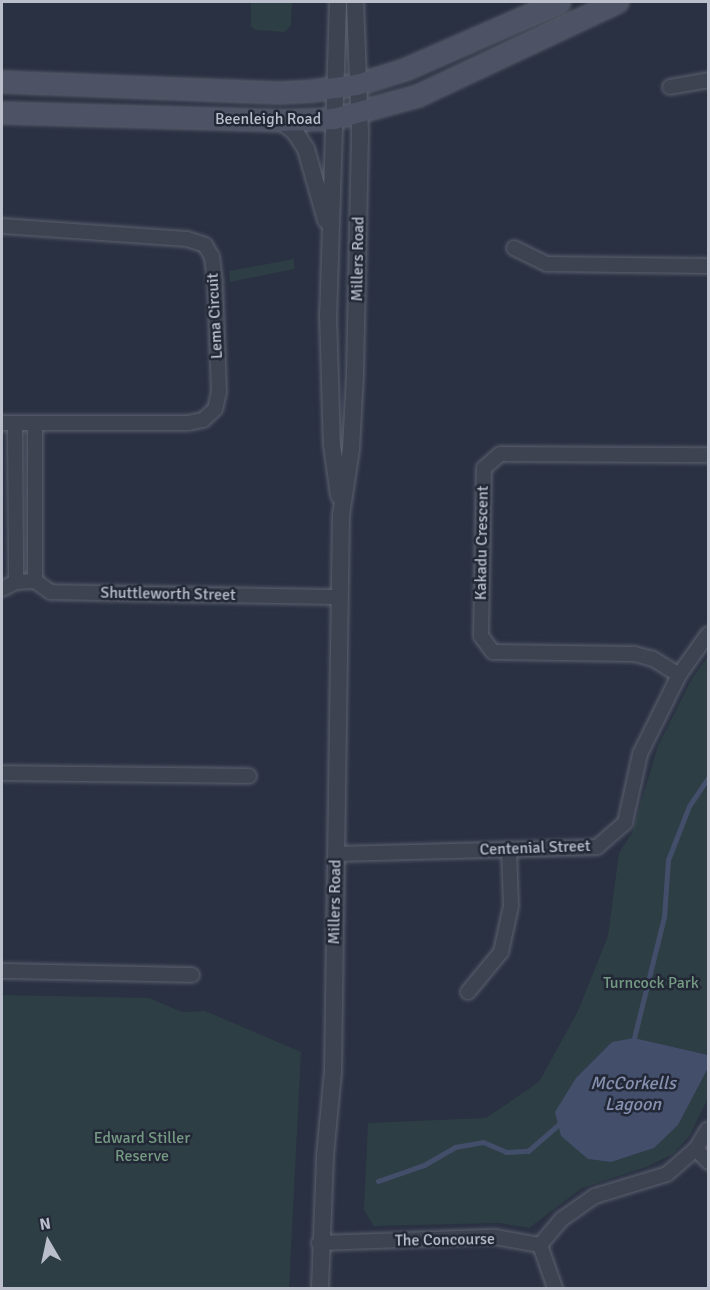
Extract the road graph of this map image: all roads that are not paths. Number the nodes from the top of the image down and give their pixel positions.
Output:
1 (338, 2) edge
2 (355, 2) edge
3 (560, 2) edge
4 (618, 2) edge
5 (708, 80) edge
6 (2, 82) edge
7 (357, 85) junction
8 (670, 87) dead end
9 (334, 88) junction
10 (2, 113) edge
11 (359, 113) junction
12 (334, 119) junction
13 (280, 121) junction
14 (2, 226) edge
15 (330, 236) junction
16 (514, 248) dead end
17 (708, 266) edge
18 (8, 423) edge
19 (35, 423) junction
20 (708, 455) edge
21 (341, 515) junction
22 (35, 581) junction
23 (16, 582) junction
24 (2, 589) edge
25 (340, 597) junction
26 (708, 634) edge
27 (679, 675) junction
28 (2, 773) edge
29 (249, 776) dead end
30 (509, 849) junction
31 (336, 854) junction
32 (2, 971) edge
33 (192, 975) dead end
34 (468, 992) dead end
35 (708, 1129) edge
36 (696, 1149) junction
37 (708, 1162) edge
38 (320, 1243) junction
39 (540, 1245) junction
40 (320, 1288) edge
41 (555, 1288) edge

1 - 9 street, Millers Road
2 - 7 street, Millers Road
3 - 7 main road, Beenleigh Road
4 - 11 main road, Beenleigh Road
5 - 8 street
6 - 9 main road, Beenleigh Road
7 - 9 main road, Beenleigh Road
7 - 11 street, Millers Road
9 - 12 street, Millers Road
10 - 13 main road, Beenleigh Road
11 - 12 main road, Beenleigh Road
11 - 21 street, Millers Road
12 - 13 main road, Beenleigh Road
12 - 15 street, Millers Road
13 - 15 street
14 - 19 street, Lema Circuit
15 - 21 street, Millers Road
16 - 17 street
18 - 19 street, Lema Circuit
18 - 23 street, Lema Circuit
19 - 22 street
20 - 27 street, Kakadu Crescent
21 - 25 street, Millers Road
22 - 23 street, Shuttleworth Street
22 - 25 street, Shuttleworth Street
23 - 24 street, Shuttleworth Street
25 - 31 street, Millers Road
26 - 27 street, Centenial Street
27 - 30 street, Centenial Street
28 - 29 street
30 - 31 street, Centenial Street
30 - 34 street
31 - 38 street, Millers Road
32 - 33 street
35 - 36 street
36 - 37 street
36 - 39 street
38 - 39 street, The Concourse
38 - 40 street, Millers Road
39 - 41 street

